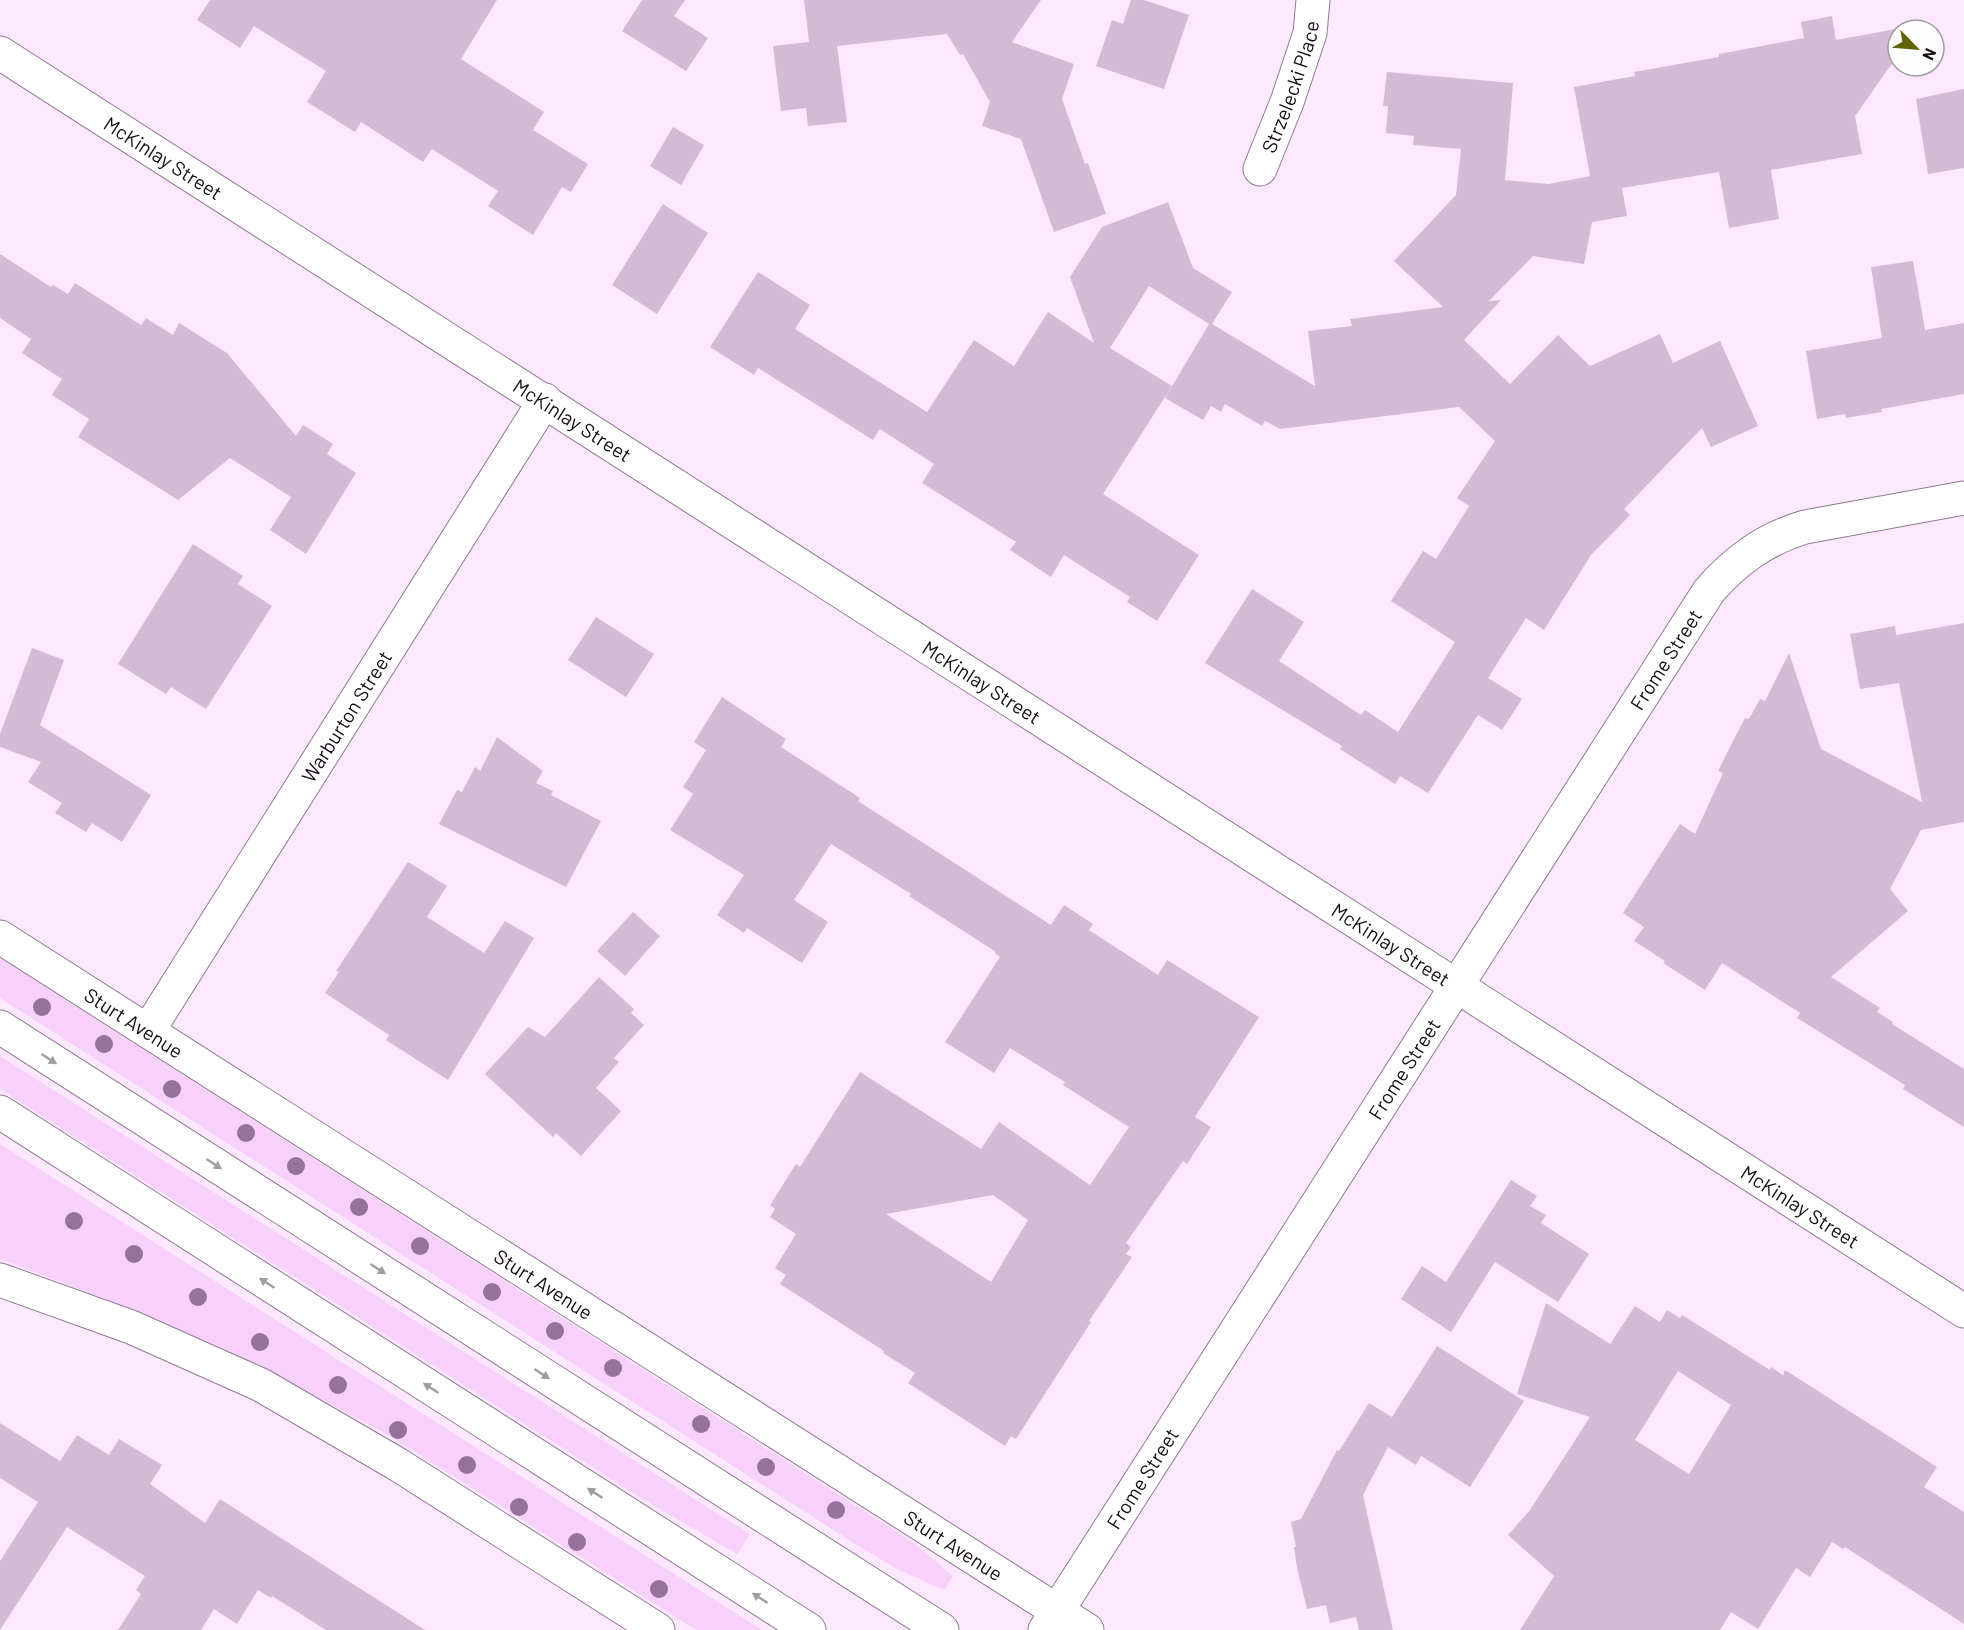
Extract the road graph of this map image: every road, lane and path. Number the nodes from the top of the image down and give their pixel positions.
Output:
1 (1313, 0) edge
2 (0, 53) edge
3 (1260, 169) dead end
4 (545, 400) junction
5 (1964, 498) edge
6 (0, 937) edge
7 (1455, 987) junction
8 (0, 1027) edge
9 (148, 1031) junction
10 (0, 1112) edge
11 (0, 1280) edge
12 (1964, 1311) edge
13 (1051, 1620) edge
14 (658, 1630) edge
15 (809, 1630) edge
16 (942, 1630) edge
17 (1087, 1630) edge

1 - 3 street, Strzelecki Place
2 - 4 street, McKinlay Street
4 - 7 street, McKinlay Street
4 - 9 street, Warburton Street
5 - 7 street, Frome Street
6 - 9 street, Sturt Avenue
7 - 12 street, McKinlay Street
7 - 13 street, Frome Street
8 -> 16 street
9 - 13 street, Sturt Avenue
15 -> 10 street
11 - 14 street
13 - 17 street, Sturt Avenue

